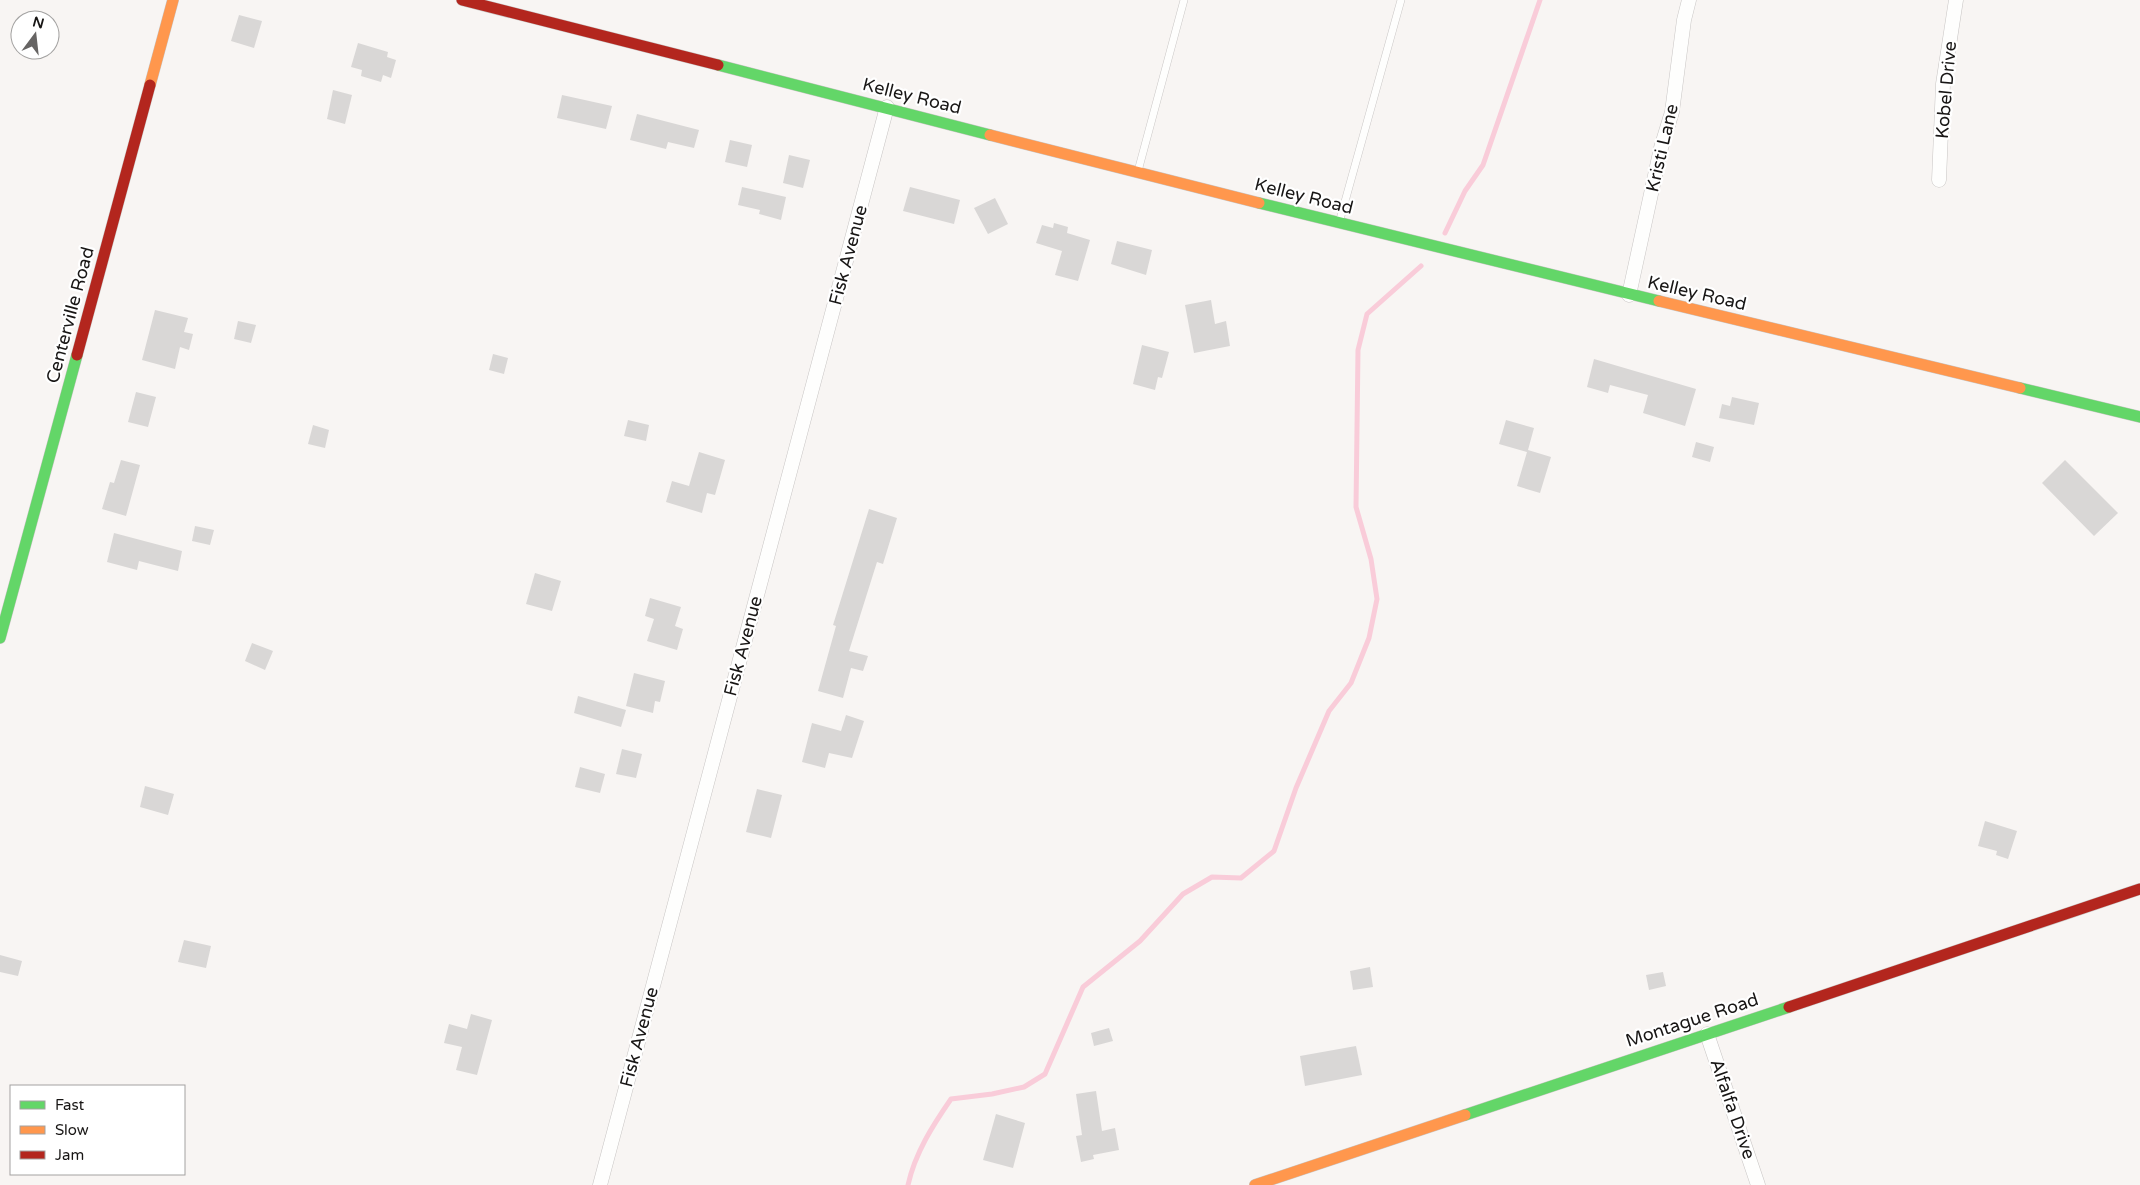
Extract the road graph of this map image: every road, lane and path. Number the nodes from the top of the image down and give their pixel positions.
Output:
1 (173, 0) edge
2 (462, 0) edge
3 (1184, 0) edge
4 (1401, 0) edge
5 (1689, 0) edge
6 (1956, 0) edge
7 (887, 107) junction
8 (1138, 172) junction
9 (1939, 180) dead end
10 (1339, 224) junction
11 (1628, 295) junction
12 (2140, 417) edge
13 (0, 638) edge
14 (2140, 889) edge
15 (1707, 1034) junction
16 (600, 1185) edge
17 (1255, 1185) edge
18 (1758, 1185) edge

1 - 13 street, Centerville Road
2 - 7 street, Kelley Road
3 - 8 lane
4 - 10 lane
5 - 11 street, Kristi Lane
6 - 9 street, Kobel Drive
7 - 8 street, Kelley Road
7 - 16 street, Fisk Avenue
8 - 10 street, Kelley Road
10 - 11 street, Kelley Road
11 - 12 street, Kelley Road
14 - 15 street, Montague Road
15 - 17 street, Montague Road
15 - 18 street, Alfalfa Drive

